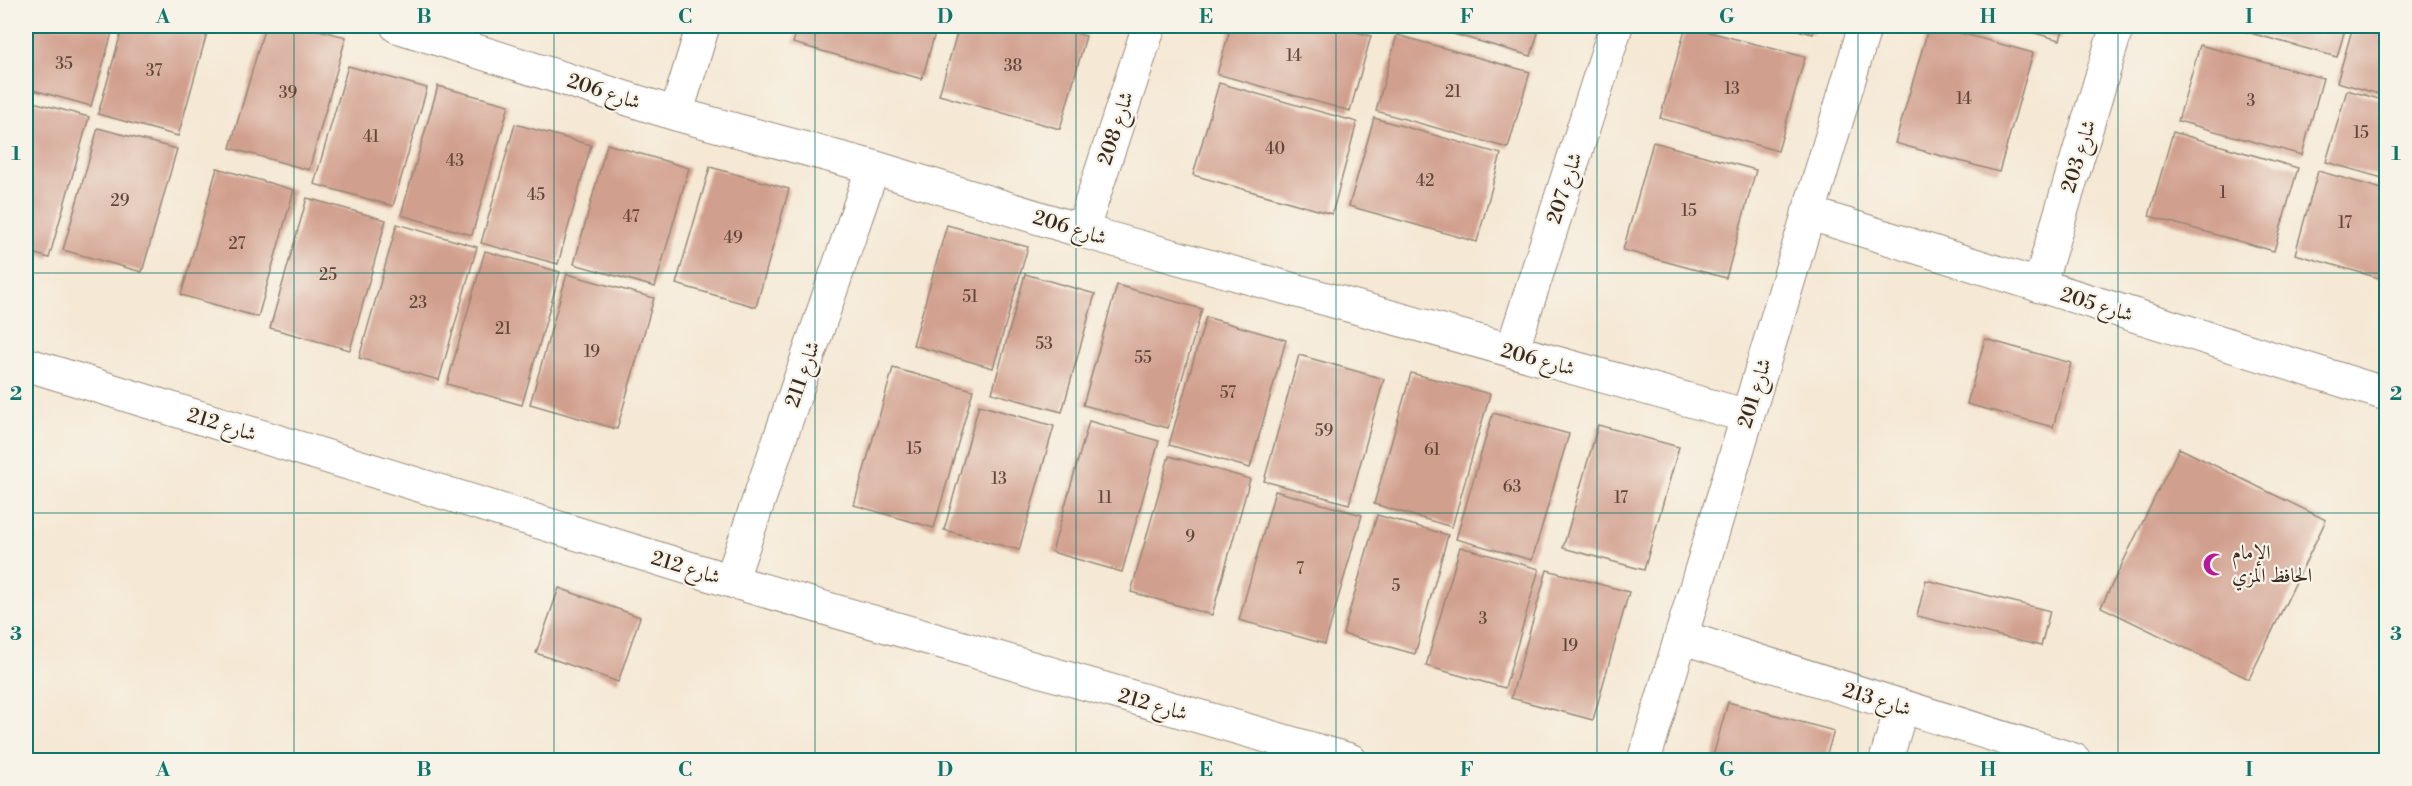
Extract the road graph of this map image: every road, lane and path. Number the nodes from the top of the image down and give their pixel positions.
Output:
1 (397, 26) edge
2 (704, 26) edge
3 (1149, 26) edge
4 (1616, 26) edge
5 (1865, 26) edge
6 (2116, 26) edge
7 (676, 114) junction
8 (873, 166) junction
9 (1808, 213) junction
10 (1082, 231) junction
11 (2038, 286) junction
12 (1512, 351) junction
13 (26, 363) edge
14 (2386, 394) edge
15 (1747, 416) junction
16 (731, 581) junction
17 (1681, 637) junction
18 (1902, 706) junction
19 (1350, 760) edge
20 (1644, 760) edge
21 (1886, 760) edge
22 (2074, 760) edge

1 - 7 street, شارع 206
2 - 7 street
3 - 10 street, شارع 208
4 - 12 street, شارع 207
5 - 9 street, شارع 201
6 - 11 street, شارع 203
7 - 8 street, شارع 206
8 - 10 street, شارع 206
8 - 16 street, شارع 211
9 - 11 street, شارع 205
9 - 15 street, شارع 201
10 - 12 street, شارع 206
11 - 14 street, شارع 205
12 - 15 street, شارع 206
13 - 16 street, شارع 212
15 - 17 street, شارع 201
16 - 19 street, شارع 212
17 - 18 street, شارع 213
17 - 20 street, شارع 201
18 - 21 street
18 - 22 street, شارع 213

